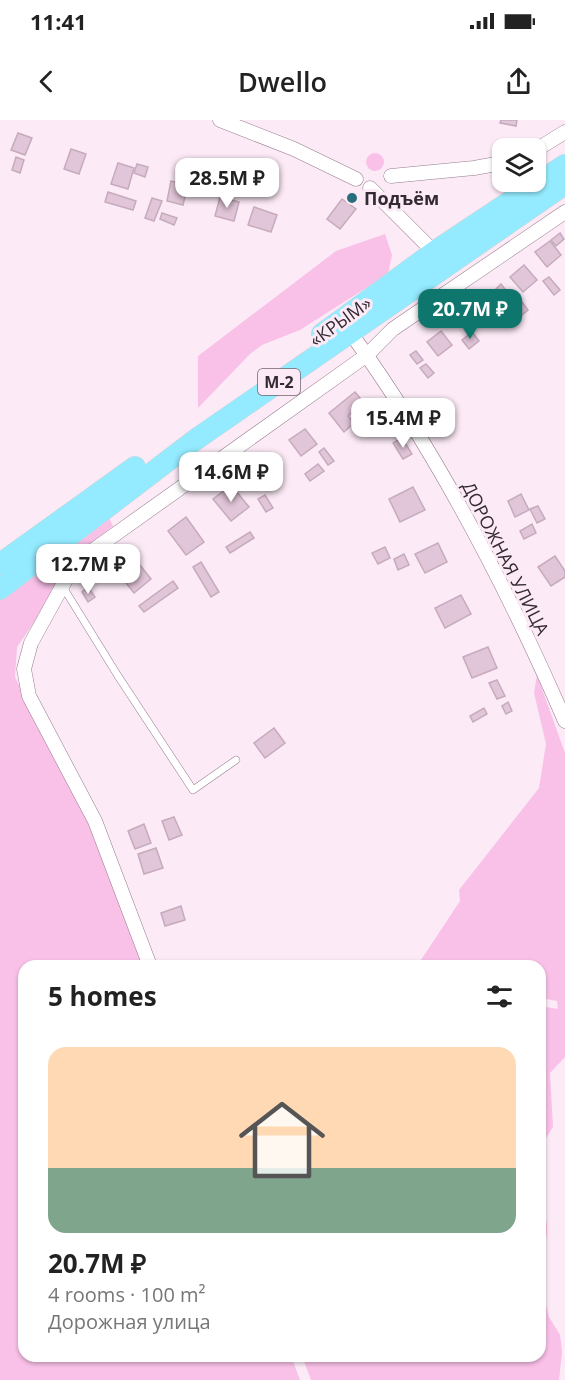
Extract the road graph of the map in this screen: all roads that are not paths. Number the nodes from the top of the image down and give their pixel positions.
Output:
1 (220, 120) edge
2 (565, 132) edge
3 (546, 144) edge
4 (492, 165) edge
5 (565, 165) edge
6 (391, 176) dead end
7 (356, 179) dead end
8 (565, 184) edge
9 (370, 188) dead end
10 (565, 212) edge
11 (434, 252) junction
12 (350, 332) junction
13 (367, 355) junction
14 (0, 564) edge
15 (63, 587) junction
16 (0, 588) edge
17 (565, 721) edge
18 (236, 760) dead end
19 (148, 960) edge

1 - 7 street
2 - 3 street
4 - 6 street
5 - 11 main road, «КРЫМ» / М-2
8 - 12 main road, М-2
9 - 11 street
10 - 13 street
11 - 14 main road, «КРЫМ» / М-2
12 - 13 street, ДОРОЖНАЯ УЛИЦА
12 - 16 main road, М-2
13 - 15 street
13 - 17 street, ДОРОЖНАЯ УЛИЦА
15 - 18 lane
15 - 19 street

